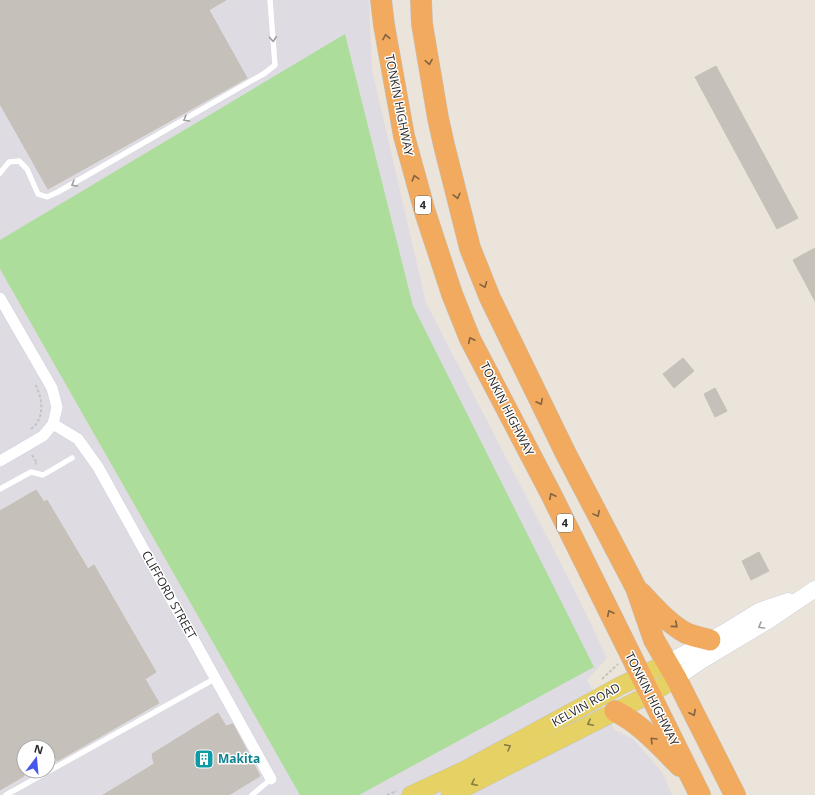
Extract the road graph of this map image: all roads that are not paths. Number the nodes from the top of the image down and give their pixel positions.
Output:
1 (270, 0) edge
2 (381, 0) edge
3 (421, 0) edge
4 (0, 173) edge
5 (0, 298) edge
6 (53, 424) junction
7 (72, 458) dead end
8 (0, 460) edge
9 (0, 489) edge
10 (636, 588) junction
11 (810, 592) edge
12 (710, 640) junction
13 (672, 670) junction
14 (216, 678) junction
15 (645, 685) junction
16 (615, 711) junction
17 (271, 779) joint
18 (695, 786) edge
19 (6, 795) edge
20 (252, 795) edge
21 (411, 795) edge
22 (450, 795) edge
23 (735, 795) edge

1 -> 4 lane
15 -> 2 highway, TONKIN HIGHWAY / 4
3 -> 10 highway
5 - 6 street
6 - 8 street
6 - 14 street, CLIFFORD STREET
7 - 9 lane
10 -> 12 highway
10 - 13 highway
11 - 12 main road, KELVIN ROAD
11 -> 13 main road, KELVIN ROAD
12 - 13 main road, KELVIN ROAD
13 - 15 main road, KELVIN ROAD
13 -> 23 highway
14 - 17 street, CLIFFORD STREET
14 - 19 lane
15 - 16 main road, KELVIN ROAD
15 - 18 highway, TONKIN HIGHWAY / 4
21 -> 15 main road, KELVIN ROAD
18 -> 16 highway
16 -> 22 main road, KELVIN ROAD
17 - 20 lane

